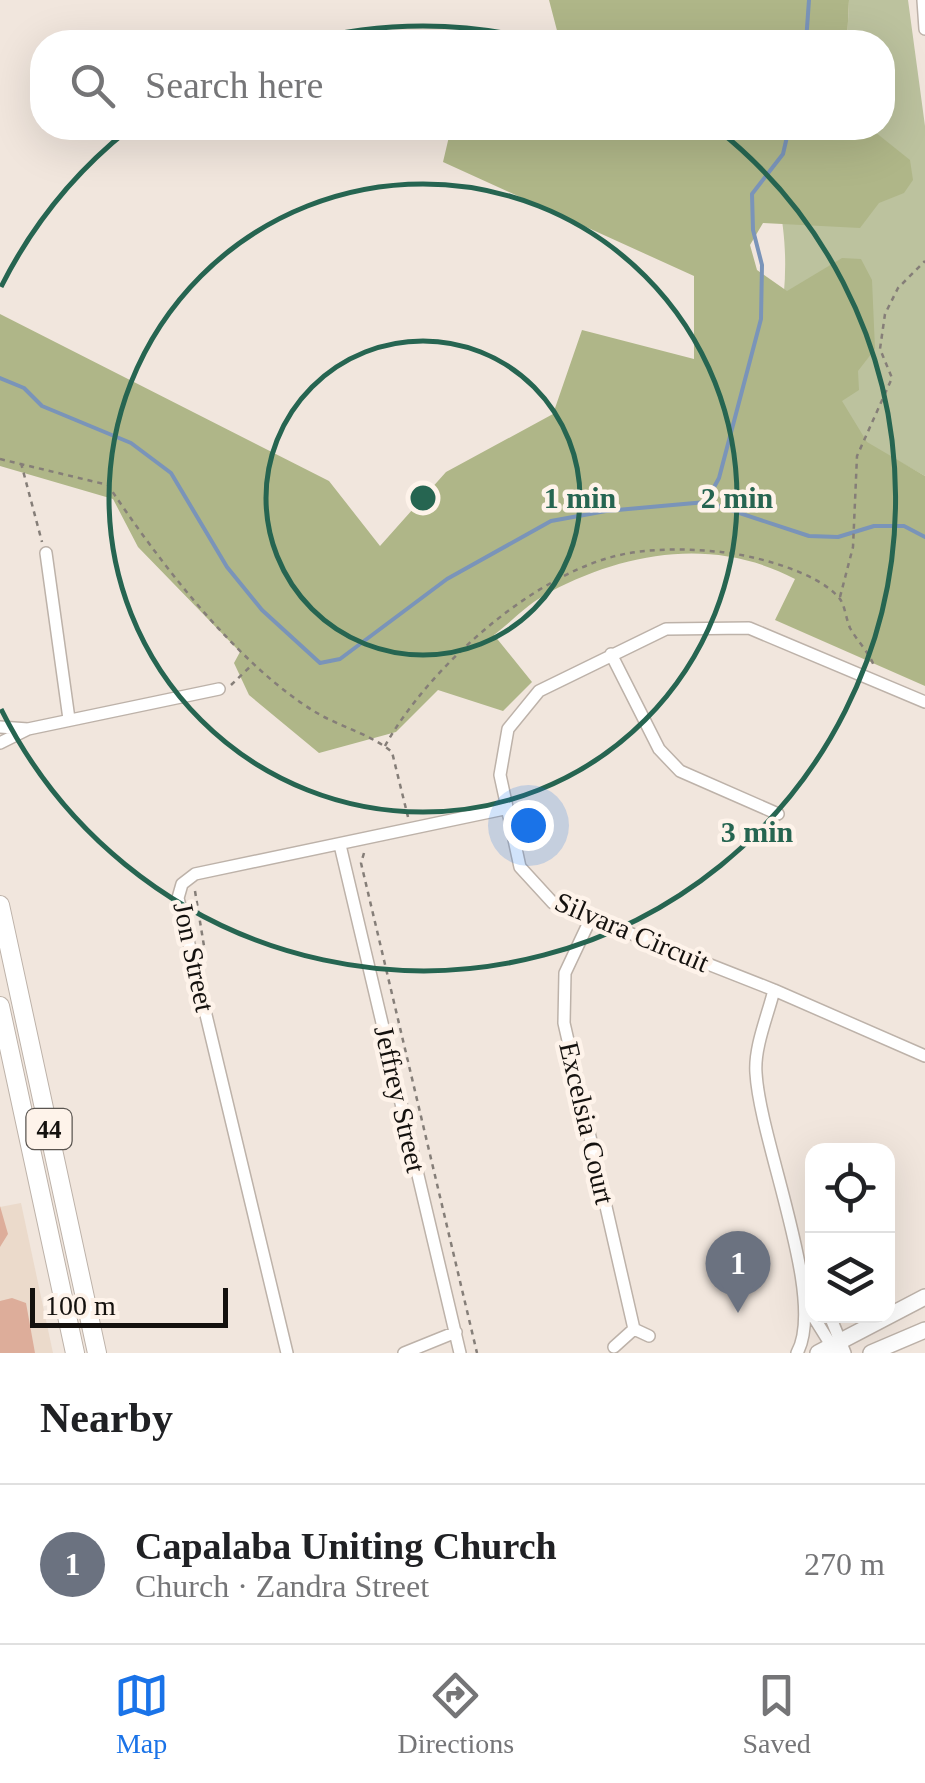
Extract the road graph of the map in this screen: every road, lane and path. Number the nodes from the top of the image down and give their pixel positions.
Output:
1 (924, 6) edge
2 (925, 28) edge
3 (925, 261) edge
4 (880, 401) junction
5 (886, 404) dead end
6 (0, 459) edge
7 (21, 462) junction
8 (46, 553) joint
9 (840, 598) junction
10 (610, 654) junction
11 (254, 662) junction
12 (875, 680) junction
13 (218, 689) joint
14 (925, 702) edge
15 (70, 719) junction
16 (0, 727) edge
17 (28, 728) junction
18 (0, 743) edge
19 (385, 746) junction
20 (504, 810) junction
21 (778, 814) dead end
22 (410, 826) junction
23 (340, 845) junction
24 (369, 848) dead end
25 (200, 885) dead end
26 (0, 905) edge
27 (590, 920) junction
28 (204, 946) dead end
29 (774, 990) junction
30 (0, 1006) edge
31 (925, 1056) edge
32 (805, 1265) edge
33 (925, 1297) edge
34 (895, 1313) edge
35 (807, 1323) edge
36 (818, 1323) edge
37 (831, 1323) edge
38 (875, 1323) edge
39 (634, 1328) junction
40 (925, 1330) edge
41 (456, 1332) junction
42 (649, 1336) dead end
43 (614, 1347) dead end
44 (834, 1349) edge
45 (75, 1353) edge
46 (97, 1353) edge
47 (287, 1353) edge
48 (404, 1353) edge
49 (460, 1353) edge
50 (477, 1353) edge
51 (797, 1353) edge
52 (871, 1353) edge

1 - 2 street
3 - 4 path
4 - 5 path
4 - 9 path
6 - 7 path
7 - 8 path
7 - 11 path
8 - 15 street
9 - 12 path
9 - 19 path
10 - 12 street, Silvara Circuit
10 - 20 street, Silvara Circuit
10 - 21 street
11 - 13 path
11 - 19 path
12 - 14 street, Silvara Circuit
13 - 15 street
15 - 17 street
16 - 17 street
17 - 18 street
19 - 22 path
20 - 22 street, Jon Street
20 - 27 street, Silvara Circuit
22 - 23 street, Jon Street
23 - 41 street, Jeffrey Street
23 - 47 street, Jon Street
24 - 50 path
25 - 28 path
26 - 46 main road, 44
27 - 29 street, Silvara Circuit
27 - 39 street, Excelsia Court
29 - 31 street, Silvara Circuit
29 - 32 street
30 - 45 main road, 44
33 - 34 main road
35 - 51 street
36 - 44 street
37 - 44 street
38 - 44 main road
39 - 42 street
39 - 43 street
40 - 52 main road
41 - 48 street
41 - 49 street, Jeffrey Street

